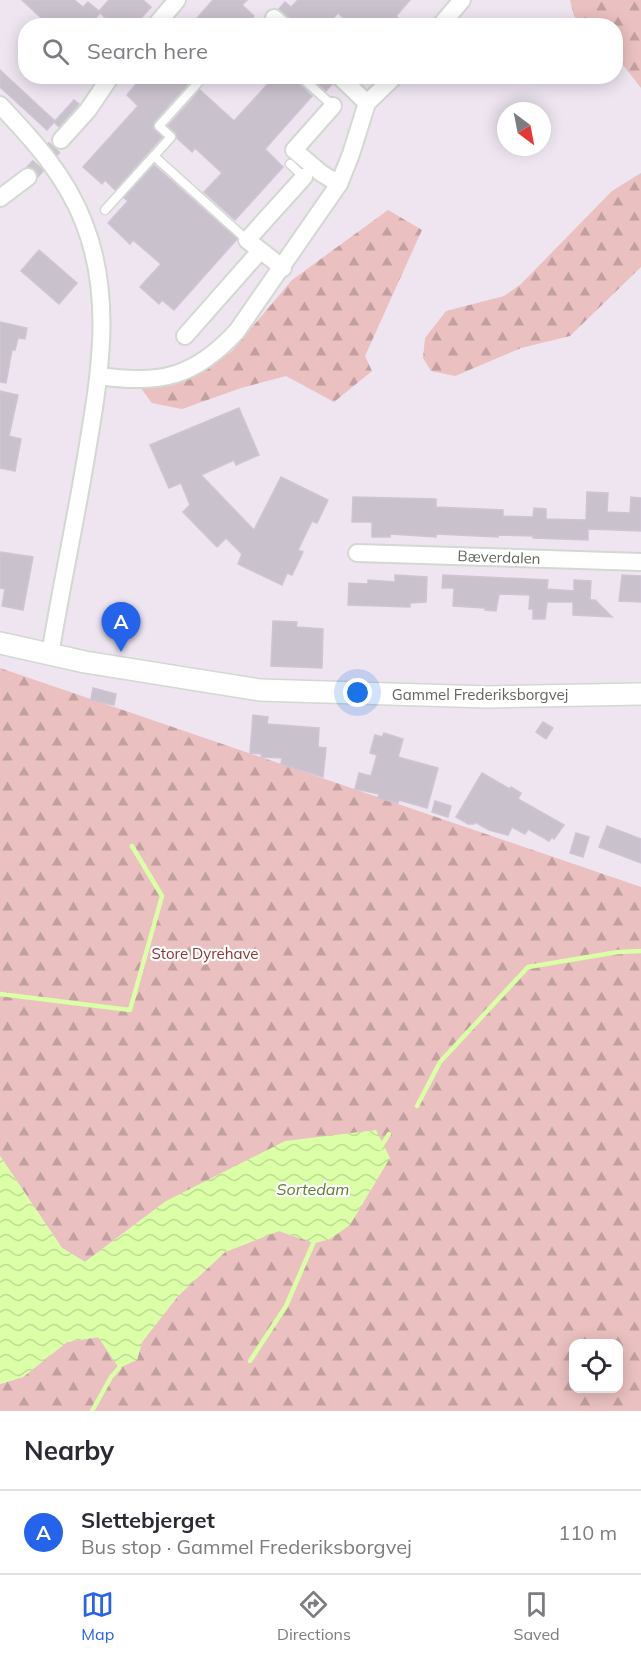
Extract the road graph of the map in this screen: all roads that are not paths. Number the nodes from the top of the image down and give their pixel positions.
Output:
1 (177, 0) edge
2 (462, 0) edge
3 (162, 18) edge
4 (447, 18) edge
5 (106, 84) edge
6 (197, 84) edge
7 (309, 84) edge
8 (347, 84) edge
9 (387, 84) edge
10 (367, 103) junction
11 (0, 105) edge
12 (333, 106) joint
13 (61, 140) tunnel mouth
14 (154, 156) junction
15 (290, 164) dead end
16 (28, 177) tunnel mouth
17 (304, 177) joint
18 (339, 184) junction
19 (0, 198) edge
20 (105, 210) dead end
21 (254, 245) junction
22 (283, 268) junction
23 (184, 336) dead end
24 (100, 376) junction
25 (357, 553) dead end
26 (641, 561) edge
27 (0, 643) edge
28 (50, 654) junction
29 (641, 694) edge

1 - 3 street
2 - 4 street
5 - 13 street
6 - 14 lane
7 - 12 lane
8 - 10 street
9 - 10 street
10 - 18 street
11 - 24 street
12 - 18 street
14 - 20 lane
14 - 21 lane
15 - 17 lane
16 - 19 street
17 - 21 street
18 - 22 street
21 - 22 street
21 - 23 street
22 - 24 street
24 - 28 street
25 - 26 street, Bæverdalen
27 - 28 street, Gammel Frederiksborgvej
28 - 29 street, Gammel Frederiksborgvej

